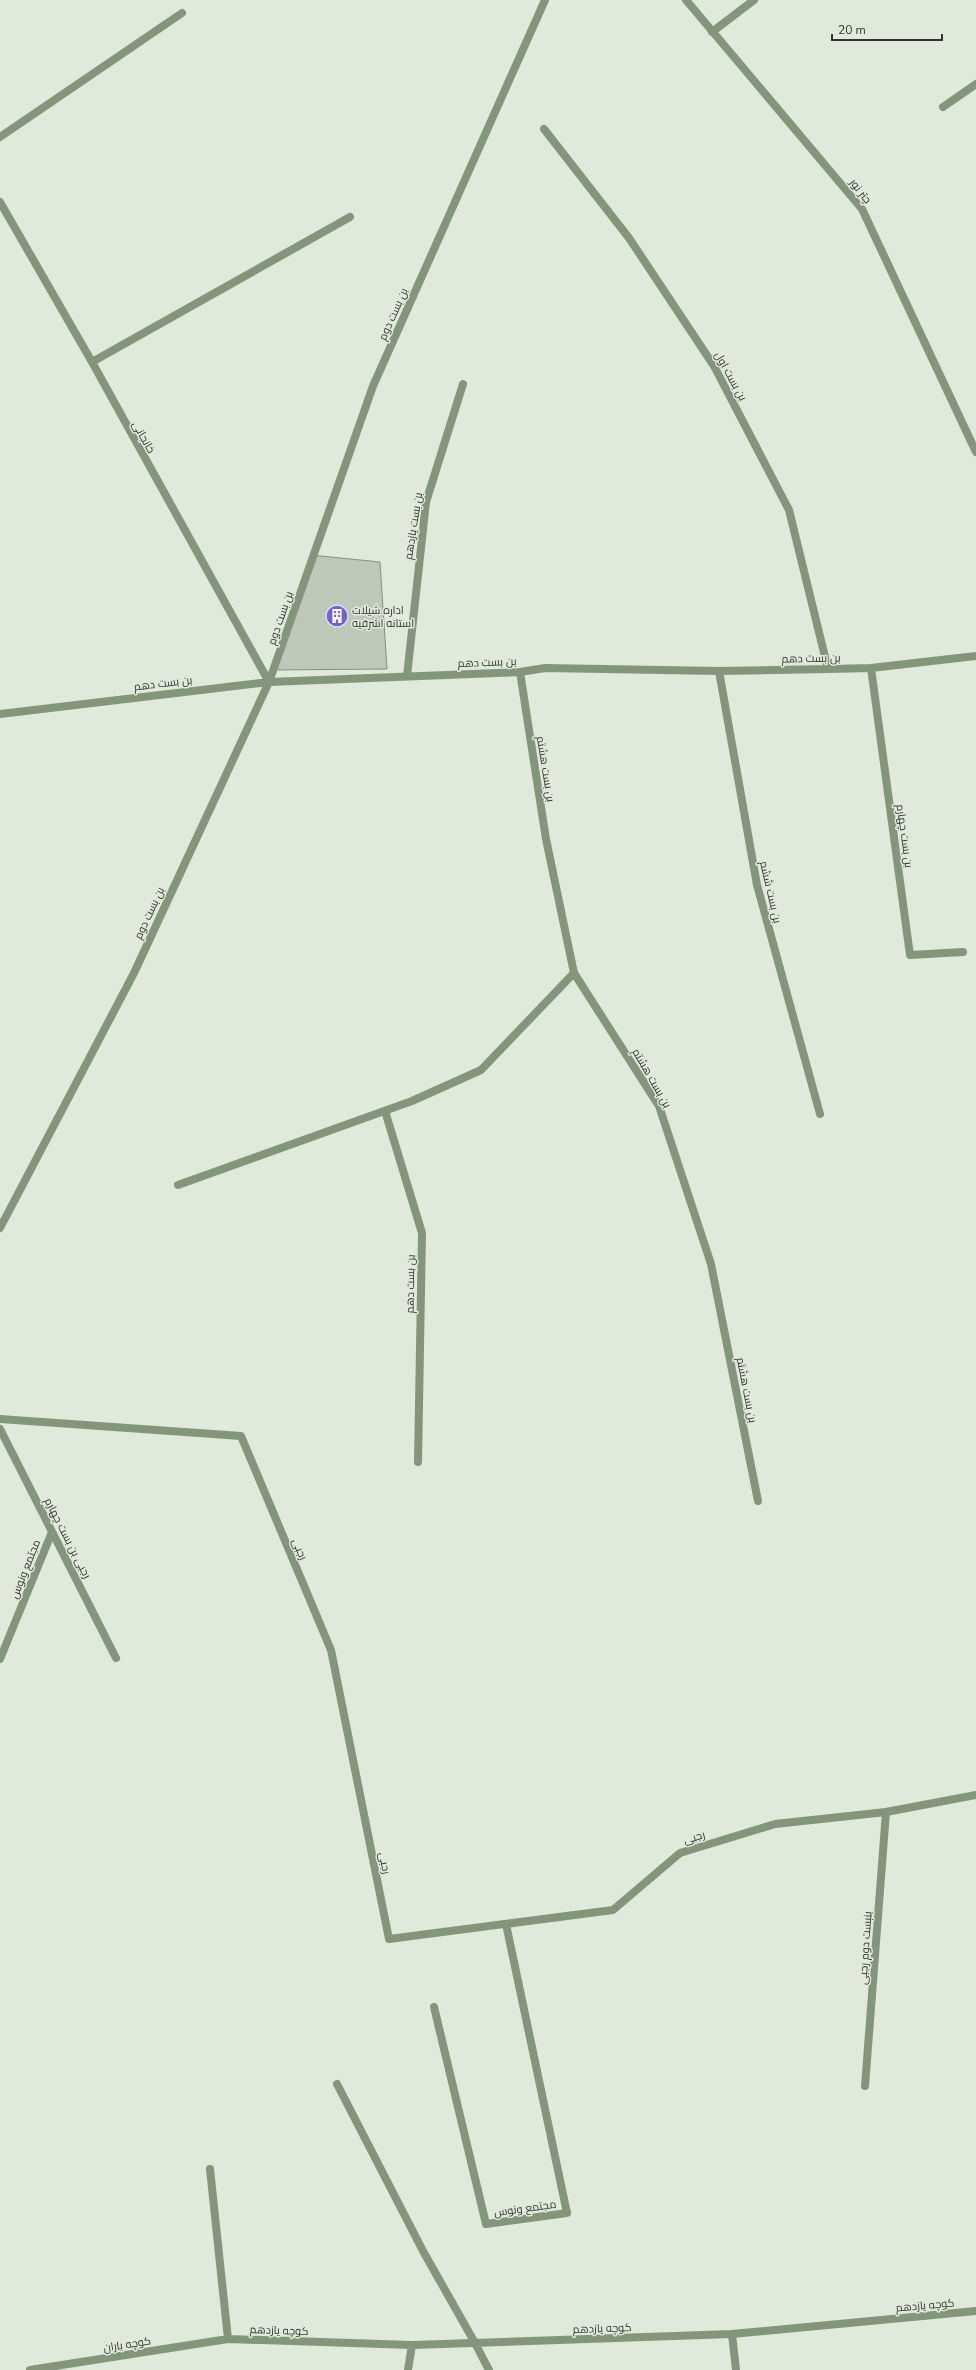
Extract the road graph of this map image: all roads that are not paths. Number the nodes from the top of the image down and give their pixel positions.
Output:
1 (545, 0) edge
2 (686, 0) edge
3 (754, 0) edge
4 (182, 13) dead end
5 (712, 32) junction
6 (976, 84) edge
7 (943, 107) dead end
8 (544, 129) dead end
9 (0, 137) edge
10 (0, 202) edge
11 (350, 217) dead end
12 (92, 362) junction
13 (463, 384) dead end
14 (976, 452) edge
15 (976, 656) edge
16 (871, 668) junction
17 (828, 669) junction
18 (719, 671) junction
19 (520, 672) junction
20 (407, 676) junction
21 (269, 682) junction
22 (0, 714) edge
23 (963, 952) dead end
24 (574, 973) junction
25 (385, 1111) junction
26 (820, 1114) dead end
27 (178, 1185) dead end
28 (0, 1228) edge
29 (0, 1419) edge
30 (0, 1429) edge
31 (418, 1462) dead end
32 (758, 1502) dead end
33 (52, 1532) junction
34 (116, 1658) dead end
35 (0, 1659) edge
36 (976, 1795) edge
37 (886, 1812) junction
38 (506, 1924) junction
39 (434, 2006) dead end
40 (337, 2084) dead end
41 (865, 2086) dead end
42 (210, 2169) dead end
43 (976, 2312) edge
44 (732, 2334) junction
45 (228, 2339) junction
46 (475, 2343) junction
47 (412, 2345) junction
48 (30, 2370) edge
49 (408, 2370) edge
50 (490, 2370) edge
51 (736, 2370) edge

1 - 21 street, بن بست دوم
2 - 5 street, چتر نور
3 - 5 street
4 - 9 street
5 - 14 street, چتر نور
6 - 7 street
8 - 17 street, بن بست اول
10 - 12 street, خانجانی
11 - 12 street
12 - 21 street, خانجانی
13 - 20 street, بن بست یازدهم
15 - 16 street, بن بست دهم
16 - 17 street, بن بست دهم
16 - 23 street, بن بست چهارم
17 - 18 street, بن بست دهم
18 - 19 street, بن بست دهم
18 - 26 street, بن بست ششم
19 - 20 street, بن بست دهم
19 - 24 street, بن بست هشتم
20 - 21 street, بن بست دهم
21 - 22 street, بن بست دهم
21 - 28 street, بن بست دوم
24 - 25 street
24 - 32 street, بن بست هشتم
25 - 27 street
25 - 31 street, بن بست دهم
29 - 38 street, رجبی
30 - 33 street, رجبی بن بست چهارم
33 - 34 street, رجبی بن بست چهارم
33 - 35 street, مجتمع ونوس
36 - 37 street, رجبی
37 - 38 street, رجبی
37 - 41 street, بنبست دوم رجبی
38 - 39 street, مجتمع ونوس
40 - 46 street
42 - 45 street
43 - 44 street, کوچه یازدهم
44 - 46 street, کوچه یازدهم
44 - 51 street
45 - 47 street, کوچه یازدهم
45 - 48 street, کوچه باران
46 - 47 street, کوچه یازدهم
46 - 50 street
47 - 49 street

